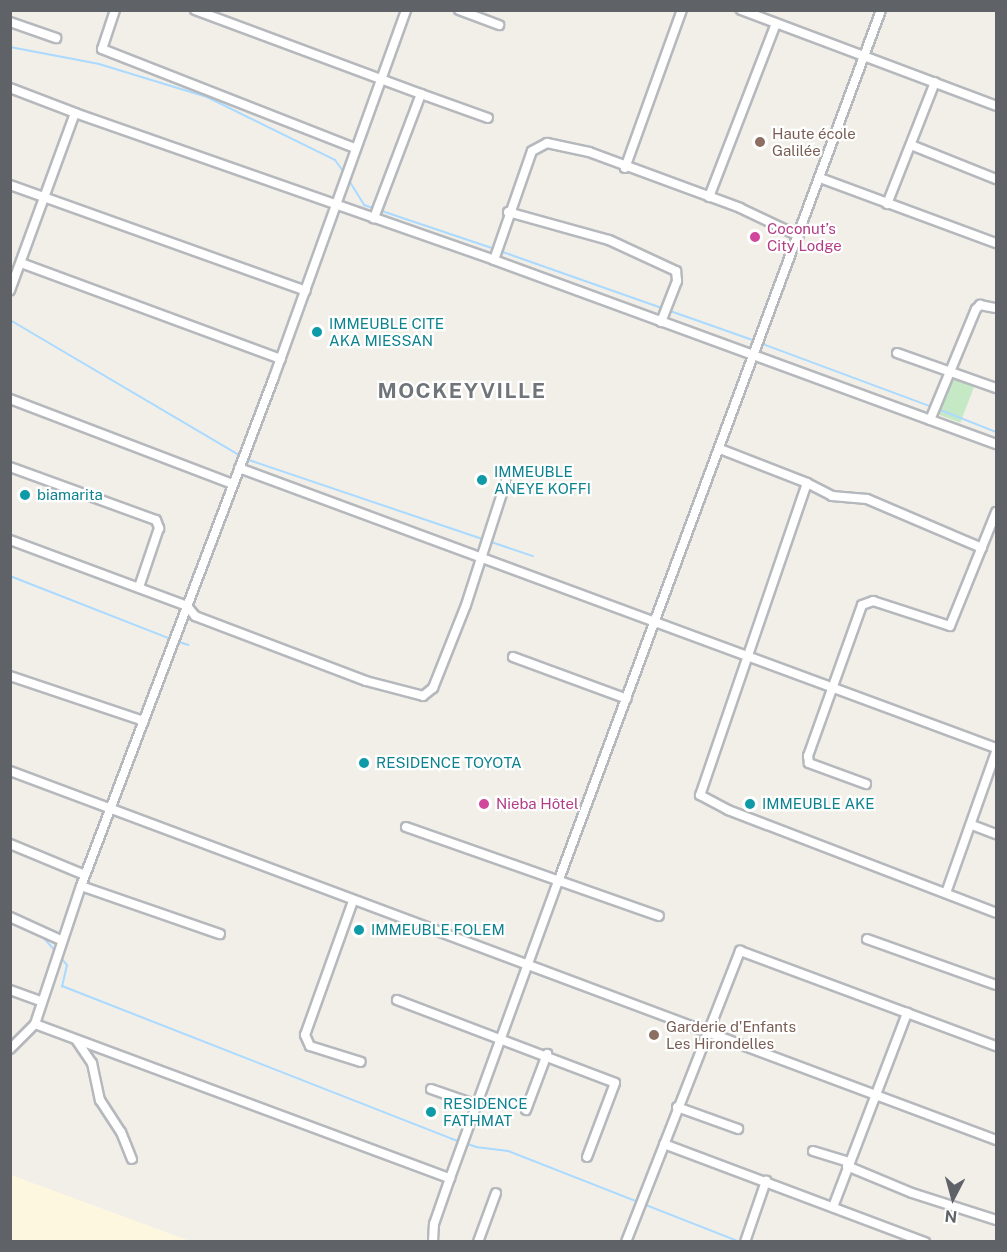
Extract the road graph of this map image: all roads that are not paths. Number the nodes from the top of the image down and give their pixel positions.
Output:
1 (115, 10) edge
2 (195, 10) edge
3 (406, 10) edge
4 (459, 10) edge
5 (682, 10) edge
6 (741, 10) edge
7 (881, 10) edge
8 (10, 22) edge
9 (776, 23) junction
10 (499, 25) dead end
11 (56, 38) dead end
12 (865, 55) junction
13 (381, 78) junction
14 (935, 82) junction
15 (10, 88) edge
16 (421, 94) junction
17 (996, 106) edge
18 (75, 113) junction
19 (488, 118) dead end
20 (911, 145) junction
21 (354, 148) junction
22 (625, 168) junction
23 (820, 178) junction
24 (996, 178) edge
25 (10, 185) edge
26 (709, 197) junction
27 (44, 198) junction
28 (887, 204) junction
29 (335, 206) junction
30 (508, 212) junction
31 (374, 218) junction
32 (800, 236) junction
33 (996, 243) edge
34 (494, 260) junction
35 (21, 263) junction
36 (10, 291) edge
37 (306, 291) junction
38 (996, 308) edge
39 (662, 322) junction
40 (897, 353) dead end
41 (754, 356) junction
42 (280, 359) junction
43 (950, 372) junction
44 (996, 388) edge
45 (10, 399) edge
46 (930, 420) junction
47 (996, 444) edge
48 (720, 449) junction
49 (10, 467) edge
50 (239, 468) junction
51 (506, 482) dead end
52 (807, 483) junction
53 (233, 484) junction
54 (996, 512) edge
55 (10, 540) edge
56 (982, 548) junction
57 (482, 558) junction
58 (139, 588) junction
59 (188, 606) junction
60 (656, 622) junction
61 (513, 657) dead end
62 (748, 657) junction
63 (10, 676) edge
64 (832, 686) junction
65 (627, 699) junction
66 (144, 721) junction
67 (996, 750) edge
68 (10, 771) edge
69 (867, 784) dead end
70 (111, 808) junction
71 (972, 825) junction
72 (406, 827) dead end
73 (996, 834) edge
74 (10, 844) edge
75 (85, 875) junction
76 (558, 882) junction
77 (81, 886) junction
78 (946, 893) junction
79 (353, 901) junction
80 (996, 913) edge
81 (659, 916) dead end
82 (10, 917) edge
83 (220, 934) dead end
84 (867, 939) dead end
85 (61, 940) junction
86 (528, 965) junction
87 (996, 985) edge
88 (10, 990) edge
89 (397, 1000) dead end
90 (41, 1001) junction
91 (907, 1013) junction
92 (35, 1024) junction
93 (707, 1033) junction
94 (501, 1038) junction
95 (77, 1041) junction
96 (996, 1046) edge
97 (10, 1049) edge
98 (547, 1054) junction
99 (361, 1062) dead end
100 (431, 1089) dead end
101 (874, 1096) junction
102 (477, 1105) junction
103 (677, 1107) junction
104 (526, 1110) dead end
105 (738, 1129) dead end
106 (996, 1140) edge
107 (664, 1144) junction
108 (813, 1151) dead end
109 (587, 1157) dead end
110 (132, 1159) dead end
111 (848, 1164) junction
112 (450, 1178) junction
113 (766, 1181) junction
114 (496, 1193) dead end
115 (833, 1207) junction
116 (996, 1220) edge
117 (433, 1242) edge
118 (478, 1242) edge
119 (626, 1242) edge
120 (745, 1242) edge
121 (925, 1242) edge

1 - 21 street
2 - 13 street
3 - 13 street
4 - 10 street
5 - 22 street
6 - 9 street
7 - 12 street
8 - 11 street
9 - 12 street
9 - 26 street
12 - 14 street
12 - 23 street
13 - 16 street
13 - 21 street
14 - 17 street
14 - 20 street
15 - 18 street
16 - 19 street
16 - 31 street
18 - 27 street
18 - 29 street
20 - 24 street
20 - 28 street
21 - 29 street
22 - 26 street
22 - 30 street
23 - 28 street
23 - 32 street
25 - 27 street
26 - 32 street
27 - 35 street
27 - 37 street
28 - 33 street
29 - 31 street
29 - 37 street
30 - 34 street
30 - 39 street
31 - 34 street
32 - 41 street
34 - 39 street
35 - 36 street
35 - 42 street
37 - 42 street
38 - 43 street
39 - 41 street
40 - 43 street
41 - 46 street
41 - 48 street
42 - 50 street
43 - 44 street
43 - 46 street
45 - 53 street
46 - 47 street
48 - 52 street
48 - 60 street
49 - 58 street
50 - 53 street
50 - 57 street
51 - 57 street
52 - 56 street
52 - 62 street
53 - 59 street
54 - 56 street
55 - 58 street
56 - 64 street
57 - 59 street
57 - 60 street
58 - 59 street
59 - 66 street
60 - 62 street
60 - 65 street
61 - 65 street
62 - 64 street
62 - 78 street
63 - 66 street
64 - 67 street
64 - 69 street
65 - 76 street
66 - 70 street
67 - 71 street
68 - 70 street
70 - 75 street
70 - 79 street
71 - 73 street
71 - 78 street
72 - 76 street
74 - 75 street
75 - 77 street
76 - 81 street
76 - 86 street
77 - 83 street
77 - 85 street
78 - 80 street
79 - 86 street
79 - 99 street
82 - 85 street
84 - 87 street
85 - 90 street
86 - 93 street
86 - 94 street
88 - 90 street
89 - 94 street
90 - 92 street
91 - 93 street
91 - 96 street
91 - 101 street
92 - 95 street
92 - 97 street
93 - 101 street
93 - 103 street
94 - 98 street
94 - 102 street
95 - 110 street
95 - 112 street
98 - 104 street
98 - 109 street
100 - 102 street
101 - 106 street
101 - 111 street
102 - 112 street
103 - 105 street
103 - 107 street
107 - 113 street
107 - 119 street
108 - 111 street
111 - 115 street
111 - 116 street
112 - 117 street
113 - 115 street
113 - 120 street
114 - 118 street
115 - 121 street

